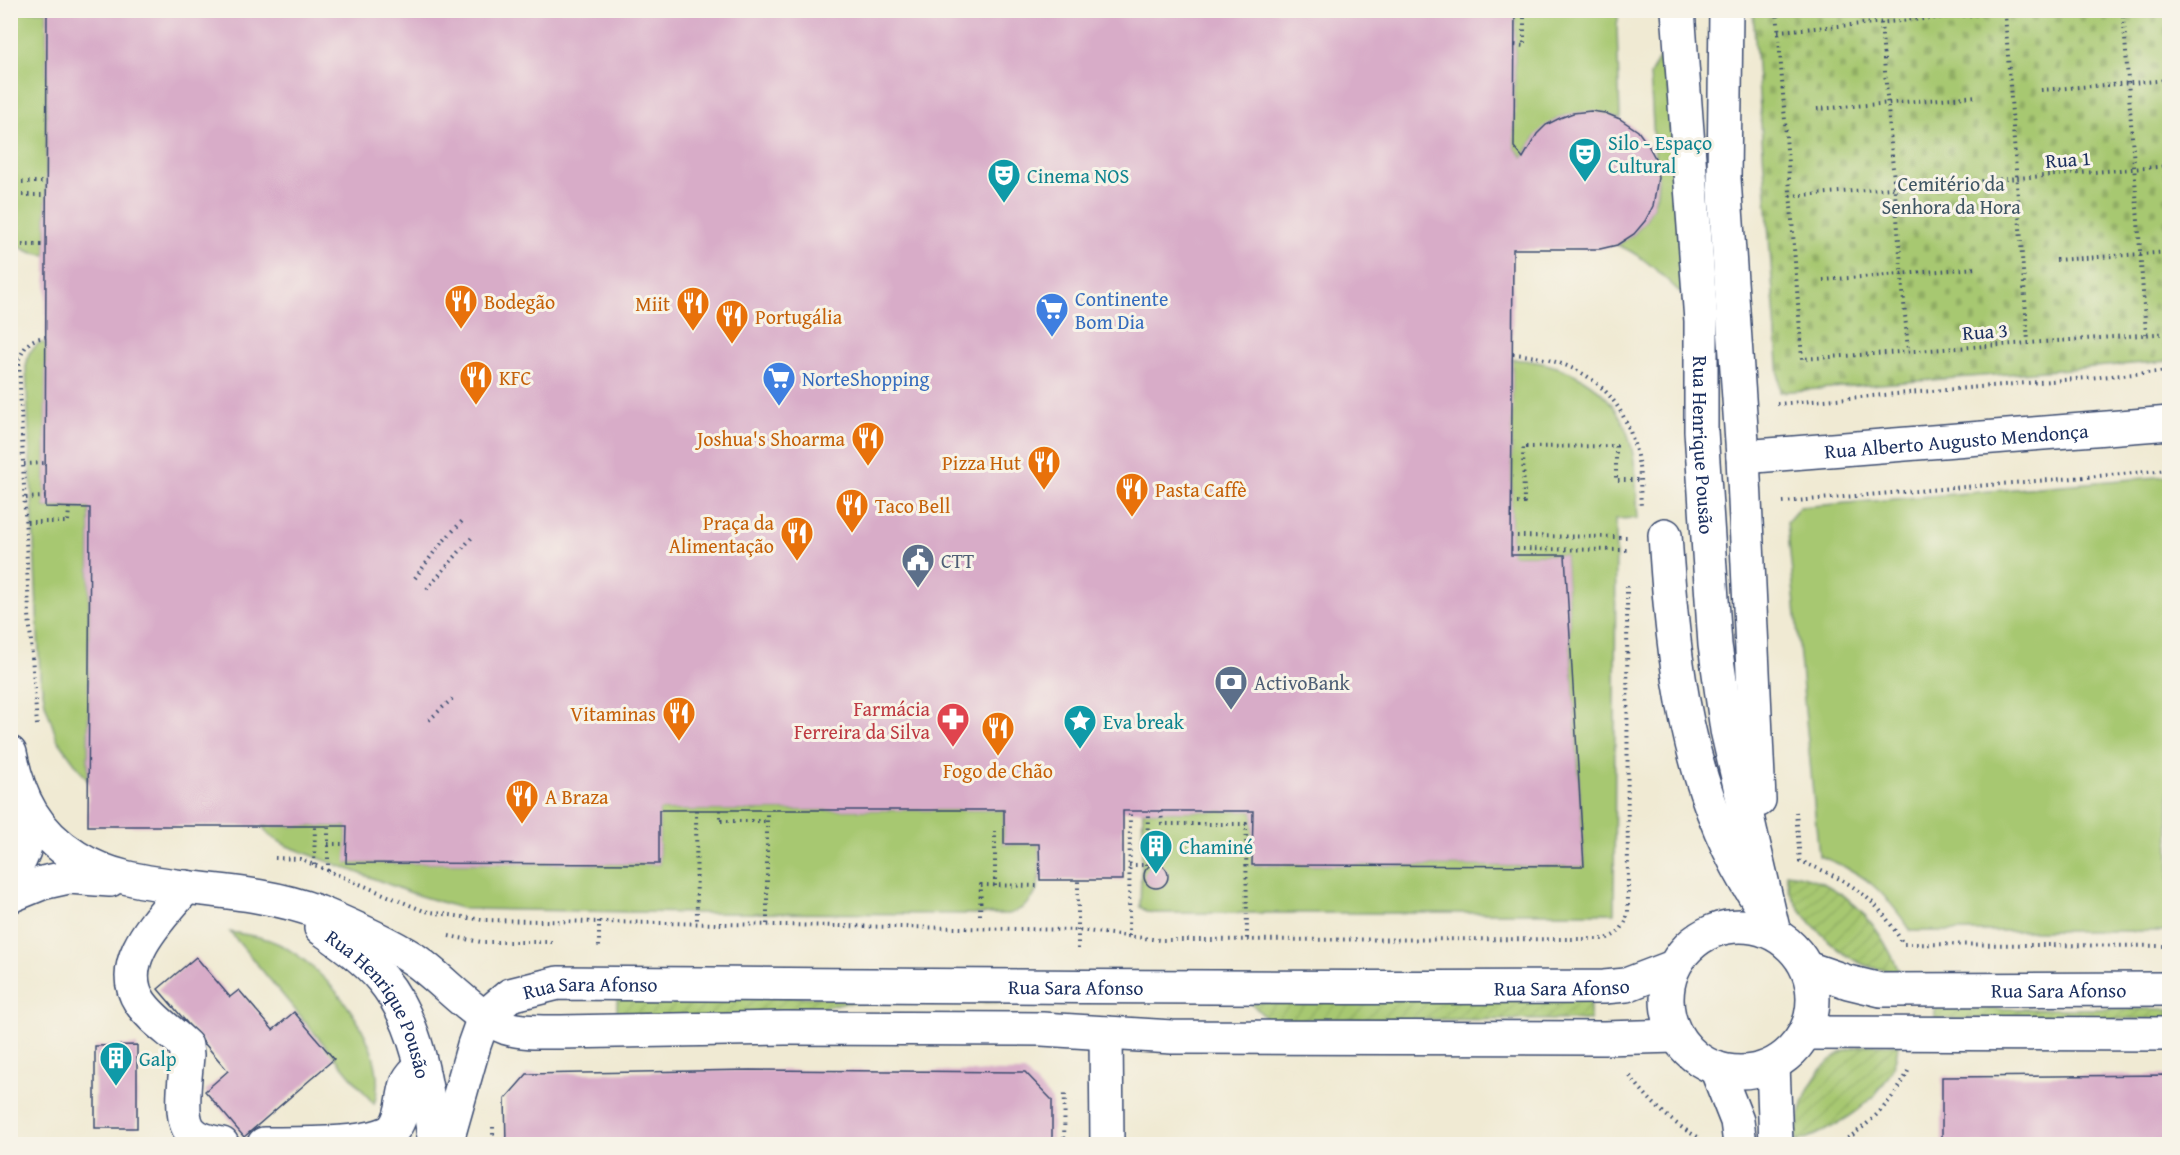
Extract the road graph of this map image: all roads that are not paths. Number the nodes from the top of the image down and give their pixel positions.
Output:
1 (1678, 10) edge
2 (1726, 10) edge
3 (2169, 423) edge
4 (1743, 458) junction
5 (1650, 536) road end
6 (10, 753) edge
7 (22, 798) junction
8 (10, 874) edge
9 (1762, 878) junction
10 (141, 882) junction
11 (186, 887) junction
12 (10, 896) edge
13 (270, 900) junction
14 (1774, 933) junction
15 (1673, 967) junction
16 (1807, 968) junction
17 (2169, 989) edge
18 (484, 1017) junction
19 (1106, 1033) junction
20 (1806, 1033) junction
21 (2169, 1034) edge
22 (1676, 1036) junction
23 (1773, 1065) junction
24 (421, 1066) junction
25 (1716, 1068) junction
26 (222, 1144) edge
27 (264, 1144) edge
28 (435, 1144) edge
29 (446, 1144) edge
30 (1107, 1144) edge
31 (1740, 1144) edge
32 (1776, 1144) edge

1 - 9 street, Rua Henrique Pousão
2 - 4 street, Rua Henrique Pousão
3 - 4 street, Rua Alberto Augusto Mendonça
4 - 9 street, Rua Henrique Pousão
5 - 14 street
6 - 7 street, Rua Henrique Pousão
7 - 8 street, Rua Henrique Pousão
7 - 10 street, Rua Henrique Pousão
9 - 14 street, Rua Henrique Pousão
10 - 11 street, Rua Henrique Pousão
10 - 12 street, Rua Henrique Pousão
11 - 13 street, Rua Henrique Pousão
11 - 26 street
13 - 18 street, Rua Henrique Pousão
13 - 24 street, Rua Henrique Pousão
14 - 15 street
14 - 16 street
15 - 18 street, Rua Sara Afonso
15 - 22 street
16 - 17 street, Rua Sara Afonso
16 - 20 street
18 - 19 street, Rua Sara Afonso
18 - 29 street
19 - 22 street, Rua Sara Afonso
19 - 30 street
20 - 21 street
20 - 23 street
22 - 25 street
23 - 25 street
23 - 32 street
24 - 27 street
24 - 28 street, Rua Henrique Pousão
25 - 31 street

